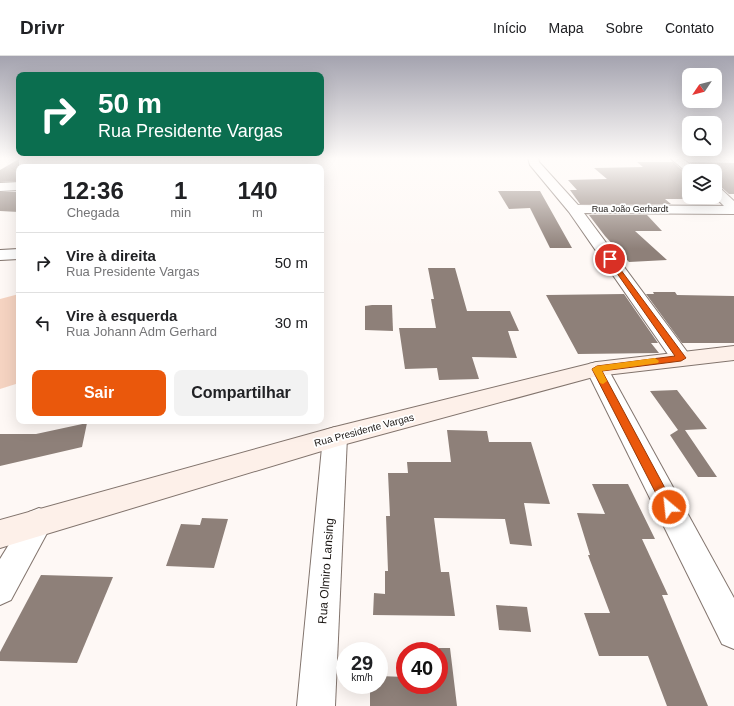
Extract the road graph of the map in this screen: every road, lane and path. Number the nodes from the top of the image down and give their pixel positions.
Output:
1 (556, 188) edge
2 (722, 197) edge
3 (574, 209) junction
4 (734, 209) edge
5 (16, 254) edge
6 (0, 255) edge
7 (734, 353) edge
8 (681, 358) junction
9 (597, 369) junction
10 (335, 437) junction
11 (39, 522) junction
12 (0, 534) edge
13 (0, 589) edge
14 (734, 632) edge
15 (316, 706) edge

1 - 3 street
2 - 4 street
3 - 4 street, Rua João Gerhardt
3 - 8 street
5 - 6 street
7 - 8 main road, Rua Presidente Vargas
8 - 9 main road, Rua Presidente Vargas
9 - 10 main road, Rua Presidente Vargas
9 - 14 street
10 - 11 main road, Rua Presidente Vargas
10 - 15 street, Rua Olmiro Lansing
11 - 12 main road, Rua Presidente Vargas
11 - 13 street

